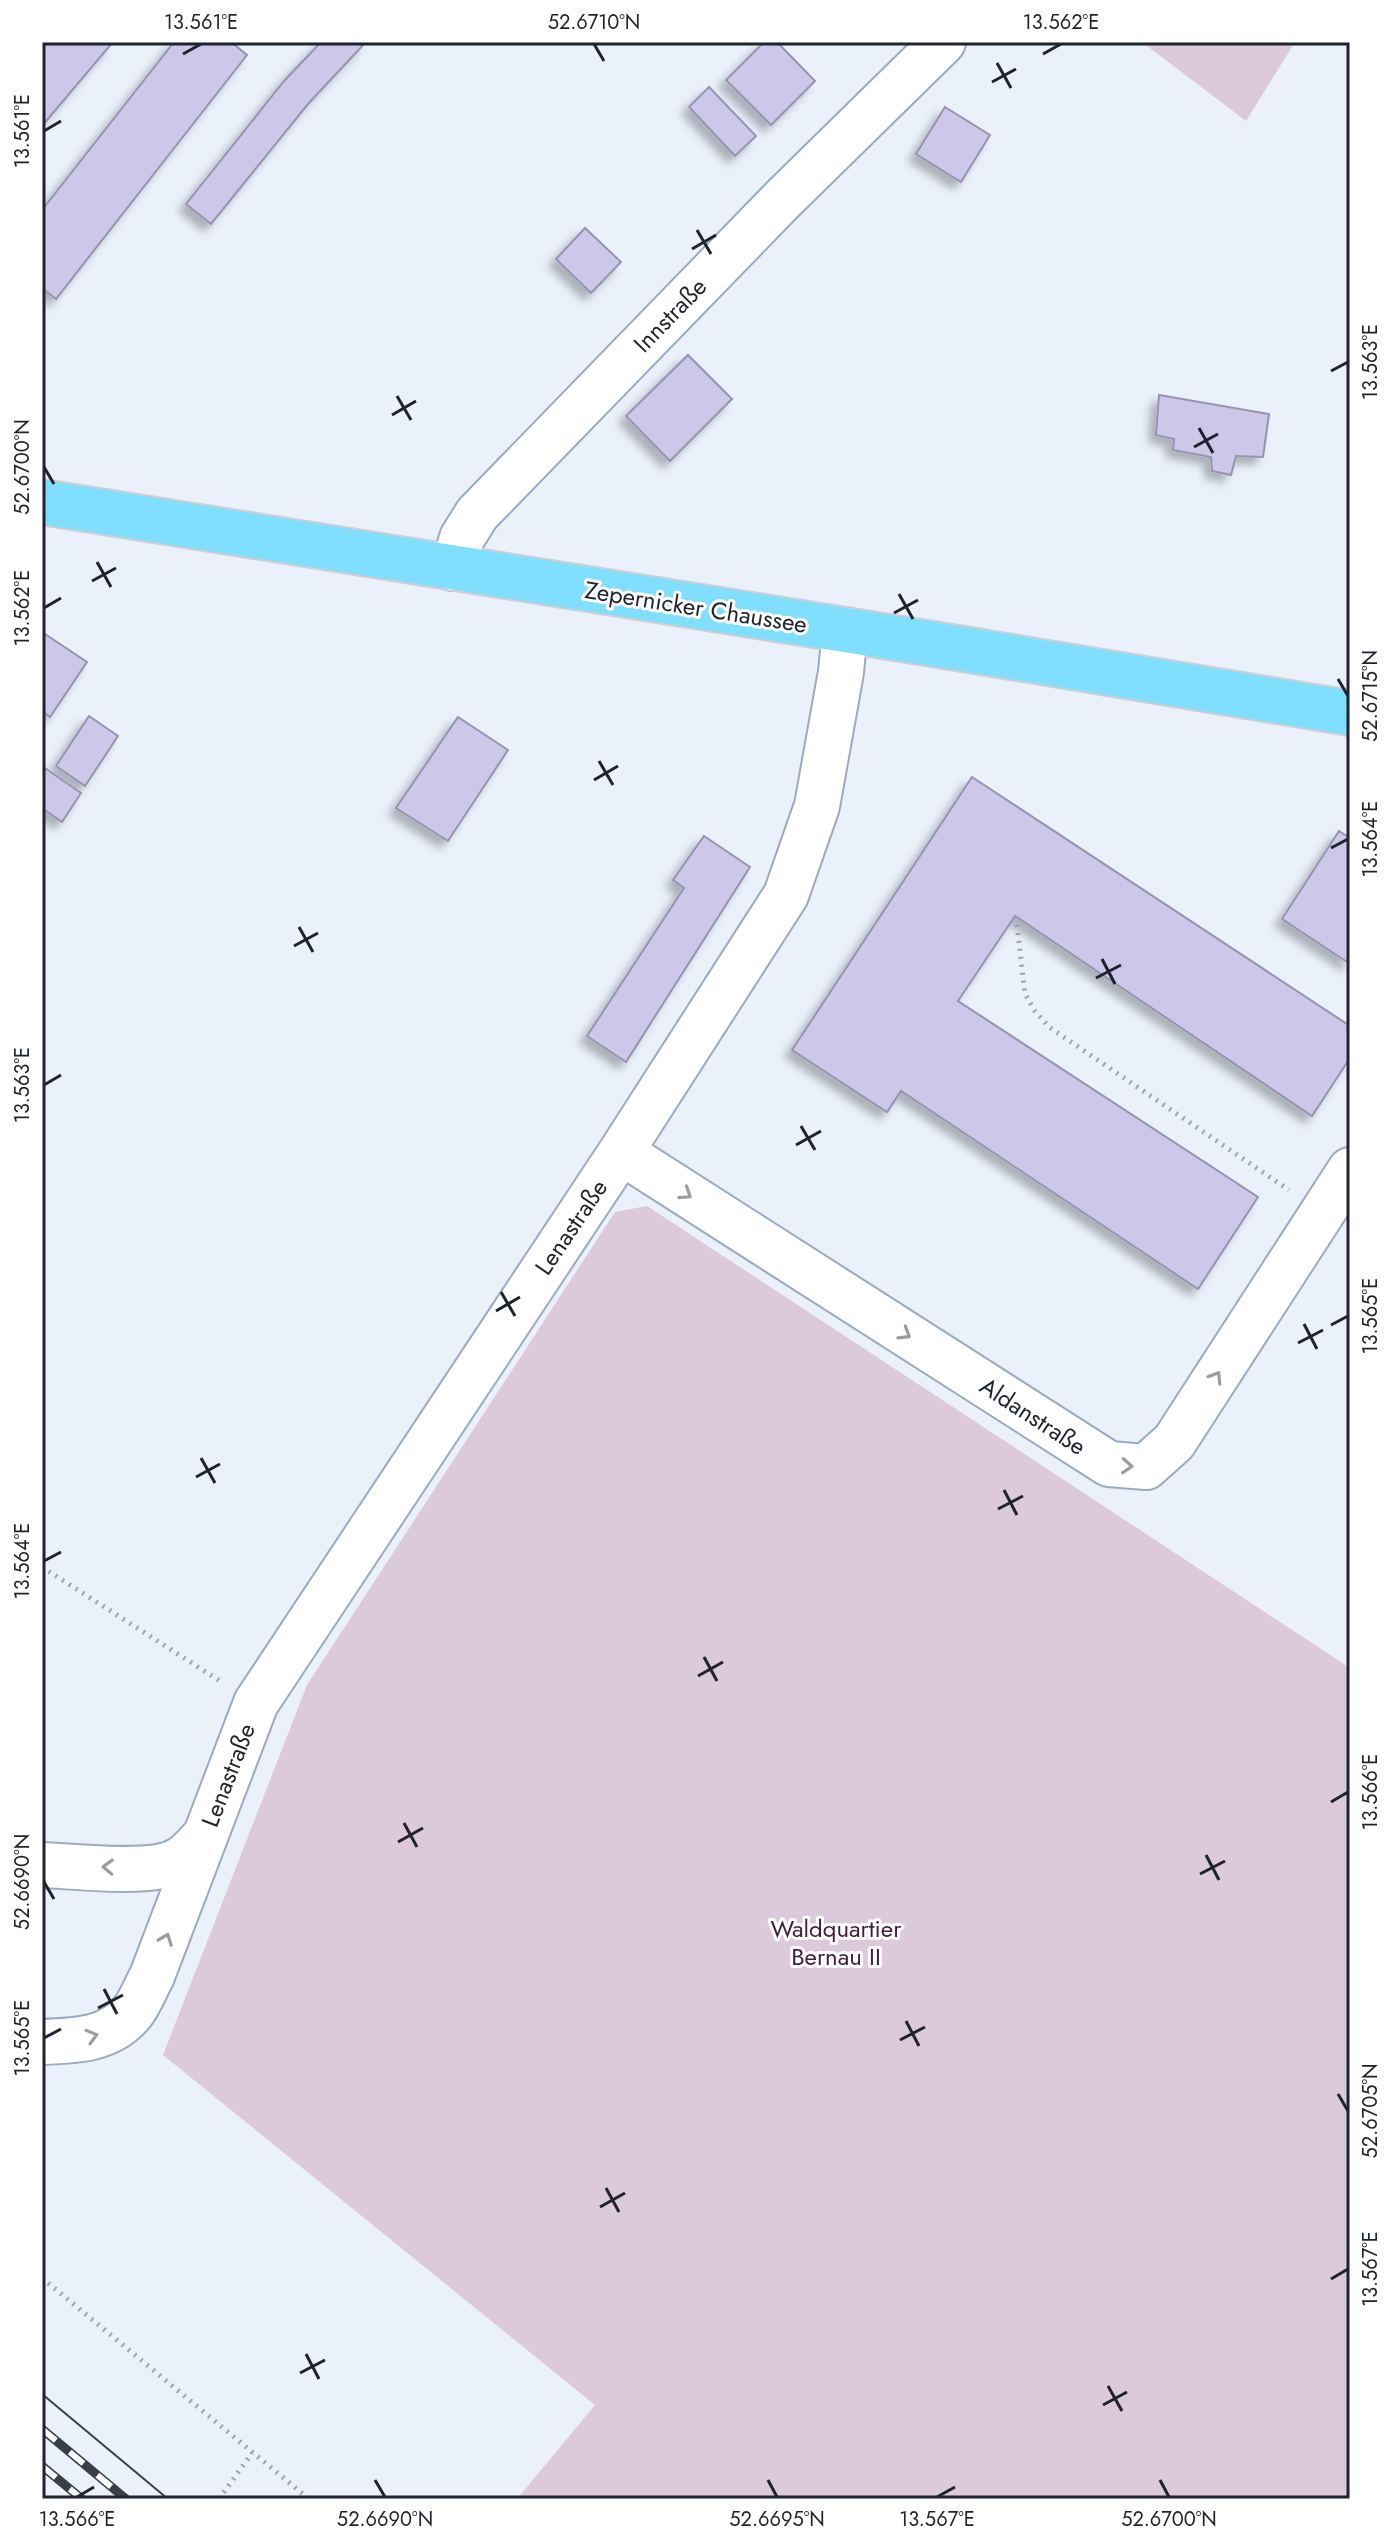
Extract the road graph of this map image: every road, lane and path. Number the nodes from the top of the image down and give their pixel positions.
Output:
1 (943, 42) edge
2 (42, 502) edge
3 (453, 568) junction
4 (845, 630) junction
5 (1350, 713) edge
6 (1017, 925) dead end
7 (621, 1152) junction
8 (1350, 1170) edge
9 (1290, 1191) dead end
10 (42, 1567) edge
11 (256, 1703) junction
12 (203, 1838) junction
13 (42, 1865) edge
14 (42, 2042) edge
15 (42, 2278) edge
16 (252, 2453) junction
17 (219, 2499) edge
18 (309, 2499) edge

1 - 3 street, Innstraße
2 - 3 main road, Zepernicker Chaussee
3 - 4 main road, Zepernicker Chaussee
4 - 5 main road, Zepernicker Chaussee
4 - 7 street, Lenastraße
6 - 9 path
7 -> 8 street, Aldanstraße
7 - 11 street, Lenastraße
10 - 11 path
11 - 12 street, Lenastraße
12 -> 13 street
14 -> 12 street, Lenastraße
15 - 16 path
16 - 17 path
16 - 18 path

